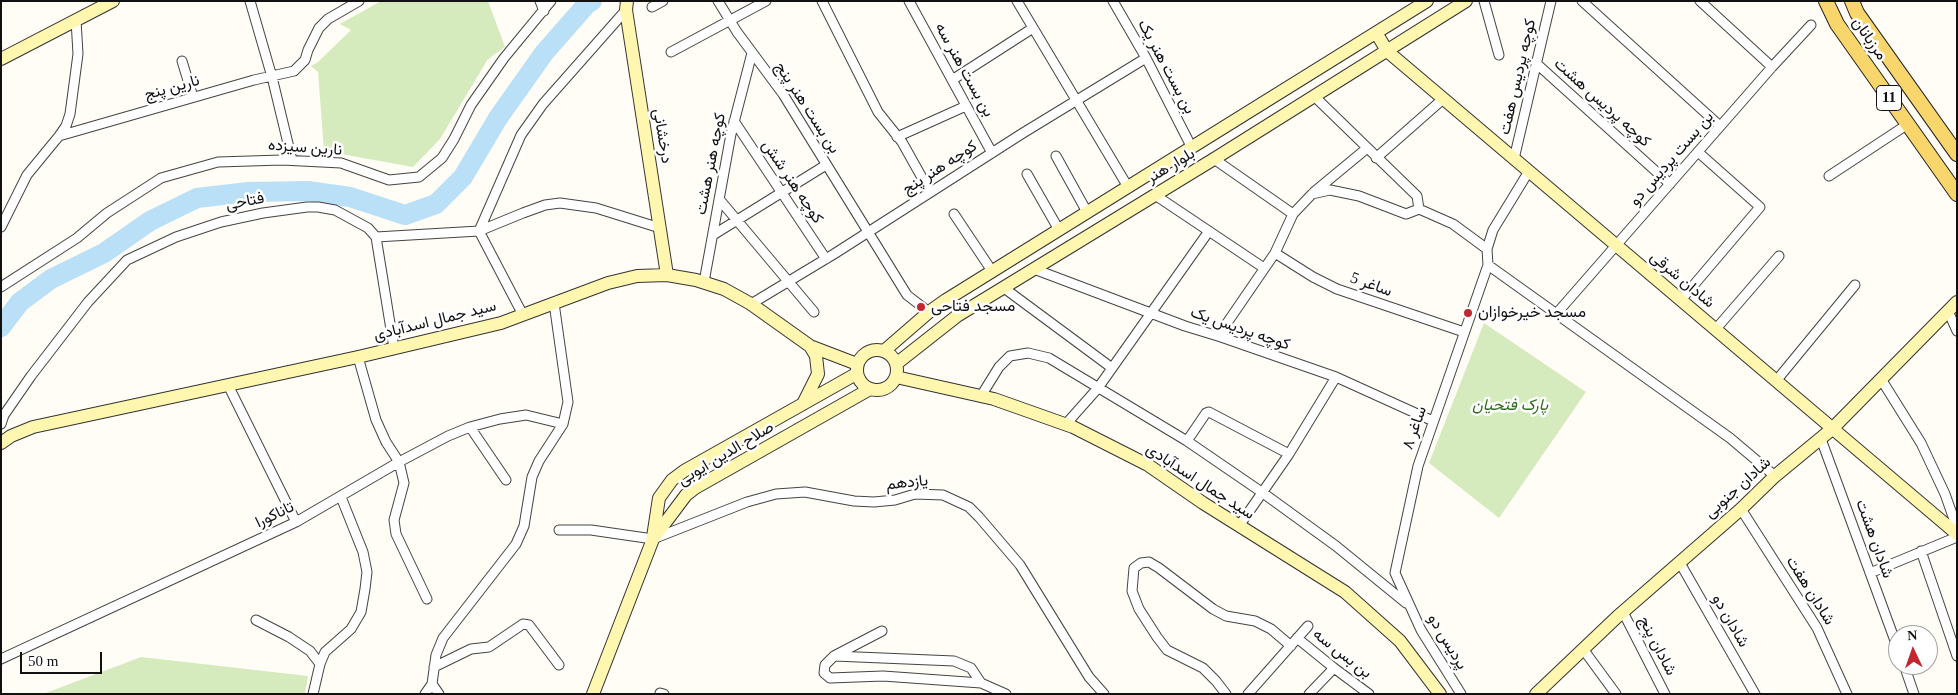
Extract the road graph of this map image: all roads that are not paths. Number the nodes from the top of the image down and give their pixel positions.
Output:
1 (113, 1) edge
2 (250, 1) edge
3 (359, 1) edge
4 (540, 1) edge
5 (551, 1) edge
6 (663, 1) edge
7 (718, 1) edge
8 (766, 1) edge
9 (822, 1) edge
10 (909, 1) edge
11 (1017, 1) edge
12 (1113, 1) edge
13 (1427, 1) edge
14 (1466, 1) edge
15 (1484, 1) edge
16 (1551, 1) edge
17 (1582, 1) edge
18 (1700, 1) edge
19 (1826, 1) edge
20 (1852, 1) edge
21 (626, 6) edge
22 (652, 7) dead end
23 (544, 11) junction
24 (76, 20) junction
25 (730, 20) junction
26 (1811, 25) dead end
27 (1033, 28) junction
28 (1377, 34) junction
29 (1387, 51) junction
30 (671, 52) dead end
31 (752, 53) junction
32 (1499, 54) dead end
33 (1146, 58) junction
34 (1, 59) edge
35 (182, 61) dead end
36 (1536, 64) junction
37 (1772, 67) junction
38 (272, 77) junction
39 (952, 80) junction
40 (1314, 96) junction
41 (193, 97) junction
42 (1443, 99) junction
43 (1077, 100) junction
44 (966, 106) junction
45 (734, 121) junction
46 (1908, 124) junction
47 (1720, 126) junction
48 (59, 136) junction
49 (898, 137) junction
50 (1192, 148) junction
51 (1366, 149) junction
52 (1698, 152) junction
53 (992, 153) junction
54 (1957, 154) edge
55 (1056, 156) dead end
56 (1376, 158) junction
57 (1214, 159) junction
58 (1514, 159) junction
59 (292, 160) junction
60 (826, 165) junction
61 (1529, 171) junction
62 (1027, 174) dead end
63 (1829, 176) dead end
64 (1670, 184) junction
65 (1128, 187) junction
66 (930, 192) junction
67 (782, 193) junction
68 (1312, 194) junction
69 (1957, 194) edge
70 (1154, 195) junction
71 (719, 199) junction
72 (1419, 210) junction
73 (1087, 212) junction
74 (954, 214) dead end
75 (1293, 214) junction
76 (737, 220) junction
77 (1, 227) edge
78 (660, 228) junction
79 (1059, 230) junction
80 (479, 231) junction
81 (1209, 231) junction
82 (867, 232) junction
83 (713, 234) junction
84 (376, 237) junction
85 (1617, 246) junction
86 (1488, 249) junction
87 (1275, 252) junction
88 (1779, 256) dead end
89 (826, 259) junction
90 (1488, 265) junction
91 (1264, 268) junction
92 (1034, 269) junction
93 (992, 271) junction
94 (667, 275) junction
95 (704, 282) junction
96 (788, 282) junction
97 (1855, 284) dead end
98 (1, 287) edge
99 (1004, 288) junction
100 (1681, 300) junction
101 (554, 303) junction
102 (751, 304) junction
103 (1952, 307) edge
104 (814, 312) dead end
105 (928, 312) junction
106 (1151, 312) junction
107 (1557, 313) junction
108 (523, 315) junction
109 (1715, 330) junction
110 (1957, 331) edge
111 (1464, 332) junction
112 (1221, 337) junction
113 (810, 346) junction
114 (394, 348) junction
115 (884, 351) junction
116 (358, 357) junction
117 (1112, 368) junction
118 (857, 369) junction
119 (896, 370) junction
120 (1336, 377) junction
121 (1882, 379) junction
122 (1776, 381) junction
123 (228, 385) junction
124 (1098, 388) junction
125 (870, 390) junction
126 (981, 396) junction
127 (803, 404) junction
128 (1433, 421) junction
129 (1, 424) edge
130 (563, 424) junction
131 (1066, 424) junction
132 (470, 427) junction
133 (1832, 429) junction
134 (1821, 438) junction
135 (1187, 441) junction
136 (1, 443) edge
137 (1289, 454) junction
138 (399, 462) junction
139 (1775, 476) junction
140 (506, 480) dead end
141 (1263, 493) junction
142 (341, 497) junction
143 (1740, 509) junction
144 (296, 522) junction
145 (1239, 526) junction
146 (1957, 528) edge
147 (559, 530) dead end
148 (1957, 536) edge
149 (653, 540) junction
150 (1922, 551) junction
151 (1680, 563) junction
152 (1870, 573) junction
153 (427, 599) dead end
154 (1408, 605) junction
155 (1623, 612) junction
156 (256, 620) dead end
157 (1889, 625) edge
158 (1308, 626) dead end
159 (882, 631) dead end
160 (1294, 642) junction
161 (1583, 649) junction
162 (834, 656) junction
163 (1957, 656) edge
164 (1, 659) edge
165 (320, 664) junction
166 (559, 665) dead end
167 (434, 667) junction
168 (1334, 668) junction
169 (1907, 675) edge
170 (981, 683) junction
171 (432, 684) junction
172 (313, 694) edge
173 (425, 694) edge
174 (439, 694) edge
175 (593, 694) edge
176 (1006, 694) edge
177 (1104, 694) edge
178 (1226, 694) edge
179 (1248, 694) edge
180 (1309, 694) edge
181 (1370, 694) edge
182 (1440, 694) edge
183 (1461, 694) edge
184 (1536, 694) edge
185 (1616, 694) edge
186 (1665, 694) edge
187 (1755, 694) edge
188 (1847, 694) edge
189 (1914, 694) edge

1 - 24 main road
2 - 38 street
3 - 38 street, نارین پنج
4 - 23 street
5 - 23 street, نارین سیزده
6 - 22 street
7 - 25 street, بن بست هنر پنج
8 - 25 street
9 - 49 street
10 - 39 street, بن بست هنر سه
11 - 27 street
12 - 33 street, بن بست هنر یک
13 - 28 main road, بلوار هنر
14 - 29 main road, بلوار هنر
15 - 32 street
16 - 36 street, کوچه پردیس هفت
17 - 47 street
18 - 37 street
19 - 46 main road, مرزبانان / 11
20 - 54 main road, مرزبانان / 11
21 - 78 main road, درخشانی
21 - 80 street
23 - 59 street, نارین سیزده
24 - 34 main road
24 - 48 street
25 - 30 street
25 - 31 street, بن بست هنر پنج
26 - 37 street, بن بست پردیس دو
27 - 39 street
27 - 43 street
28 - 29 main road, شادان شرقی
28 - 50 main road, بلوار هنر
29 - 40 main road, بلوار هنر
29 - 42 main road, شادان شرقی
31 - 45 street, کوچه هنر هشت
31 - 60 street, بن بست هنر پنج
33 - 43 street, کوچه هنر پنج
33 - 50 street, بن بست هنر یک
35 - 41 street
36 - 58 street, کوچه پردیس هفت
36 - 64 street, کوچه پردیس هشت
37 - 47 street, بن بست پردیس دو
38 - 41 street, نارین پنج
38 - 59 street
39 - 44 street, بن بست هنر سه
40 - 51 street
40 - 57 main road, بلوار هنر
41 - 48 street, نارین پنج
42 - 56 street
42 - 58 main road, شادان شرقی
43 - 53 street, کوچه هنر پنج
43 - 65 street
44 - 49 street
44 - 53 street, بن بست هنر سه
45 - 67 street, کوچه هنر شش
45 - 71 street, کوچه هنر هشت
46 - 63 street
46 - 69 main road, مرزبانان / 11
47 - 52 street, بن بست پردیس دو
48 - 77 street
49 - 66 street
50 - 65 main road, بلوار هنر
51 - 56 street
51 - 68 street
52 - 64 street, بن بست پردیس دو
52 - 100 street
53 - 66 street, کوچه هنر پنج
55 - 73 street
56 - 72 street
57 - 70 main road, بلوار هنر
57 - 75 street
58 - 61 main road, شادان شرقی
59 - 98 street, نارین سیزده
60 - 67 street
60 - 82 street, بن بست هنر پنج
61 - 85 main road, شادان شرقی
61 - 86 street, ساغر ٨
62 - 79 street
64 - 85 street, بن بست پردیس دو
65 - 73 main road, بلوار هنر
66 - 82 street, کوچه هنر پنج
67 - 76 street
67 - 89 street, کوچه هنر شش
68 - 72 street
68 - 75 street
70 - 81 street
70 - 92 main road, بلوار هنر
71 - 76 street
71 - 83 street, کوچه هنر هشت
72 - 86 street
73 - 79 main road, بلوار هنر
74 - 93 street
75 - 87 street
76 - 83 street
76 - 96 street
78 - 80 street
78 - 94 main road, درخشانی
79 - 93 main road, بلوار هنر
80 - 84 street
80 - 108 street
81 - 91 street
81 - 106 street
82 - 89 street, کوچه هنر پنج
82 - 105 street, بن بست هنر پنج
83 - 95 street, کوچه هنر هشت
84 - 114 street
84 - 129 street, فتاحی
85 - 100 main road, شادان شرقی
85 - 107 street, بن بست پردیس دو
86 - 90 street, ساغر ٨
87 - 91 street
87 - 111 street, ساغر 5
88 - 109 street
89 - 96 street, کوچه هنر پنج
90 - 107 street
90 - 111 street, ساغر ٨
91 - 112 street
92 - 99 main road, بلوار هنر
92 - 106 street, کوچه پردیس یک
93 - 105 main road, بلوار هنر
94 - 95 main road, سید جمال اسدآبادی
94 - 101 main road, سید جمال اسدآبادی
95 - 102 main road, سید جمال اسدآبادی
96 - 102 street, کوچه هنر پنج
96 - 104 street
97 - 122 street
99 - 117 street
99 - 119 main road, بلوار هنر
100 - 109 main road, شادان شرقی
101 - 108 main road, سید جمال اسدآبادی
101 - 130 street
102 - 113 main road, سید جمال اسدآبادی
103 - 110 street
103 - 121 main road, شادان جنوبی
105 - 115 main road, بلوار هنر
106 - 112 street, کوچه پردیس یک
106 - 117 street
107 - 139 street
108 - 114 main road, سید جمال اسدآبادی
109 - 122 main road, شادان شرقی
111 - 128 street, ساغر ٨
112 - 120 street, کوچه پردیس یک
113 - 118 main road, سید جمال اسدآبادی
113 - 127 main road
114 - 116 main road, سید جمال اسدآبادی
115 - 118 main road
115 - 119 main road
116 - 123 main road, سید جمال اسدآبادی
116 - 138 street
117 - 124 street
118 - 125 main road
118 - 127 main road
119 - 125 main road
119 - 126 main road, سید جمال اسدآبادی
120 - 128 street, کوچه پردیس یک
120 - 137 street
121 - 133 main road, شادان جنوبی
121 - 146 street
122 - 133 main road, شادان شرقی
123 - 136 main road, سید جمال اسدآبادی
123 - 144 street
124 - 126 street
124 - 131 street
124 - 135 street
125 - 149 main road, صلاح الدین ایوبی
126 - 131 main road, سید جمال اسدآبادی
127 - 149 main road
128 - 154 street, ساغر ٨
130 - 132 street, تاناکورا
130 - 167 street
131 - 145 main road, سید جمال اسدآبادی
132 - 138 street, تاناکورا
132 - 140 street
133 - 134 main road, شادان جنوبی
133 - 148 main road, شادان شرقی
134 - 139 main road, شادان جنوبی
134 - 152 street, شادان هشت
135 - 137 street
135 - 141 street
137 - 141 street
138 - 142 street, تاناکورا
138 - 153 street
139 - 143 main road, شادان جنوبی
141 - 145 street
141 - 154 street
142 - 144 street, تاناکورا
142 - 165 street
143 - 151 main road, شادان جنوبی
143 - 188 street, شادان هفت
144 - 164 street, تاناکورا
145 - 182 main road, سید جمال اسدآبادی
147 - 149 street
148 - 150 street
149 - 175 main road, صلاح الدین ایوبی
149 - 177 street, یازدهم
150 - 152 street
150 - 163 street
151 - 155 main road, شادان جنوبی
151 - 187 street, شادان دو
152 - 157 street, شادان هشت
154 - 183 street, پردیس دو
155 - 161 main road, شادان جنوبی
155 - 186 street, شادان پنج
156 - 165 street
158 - 160 street
159 - 162 street
160 - 168 street, بن بس سه
160 - 178 street, بن بس سه
160 - 179 street
161 - 184 main road, شادان جنوبی
161 - 185 street
162 - 170 street
162 - 170 street
165 - 172 street
166 - 167 street
167 - 171 street
168 - 180 street
168 - 181 street, بن بس سه
169 - 189 street
170 - 176 street
171 - 173 street
171 - 174 street

